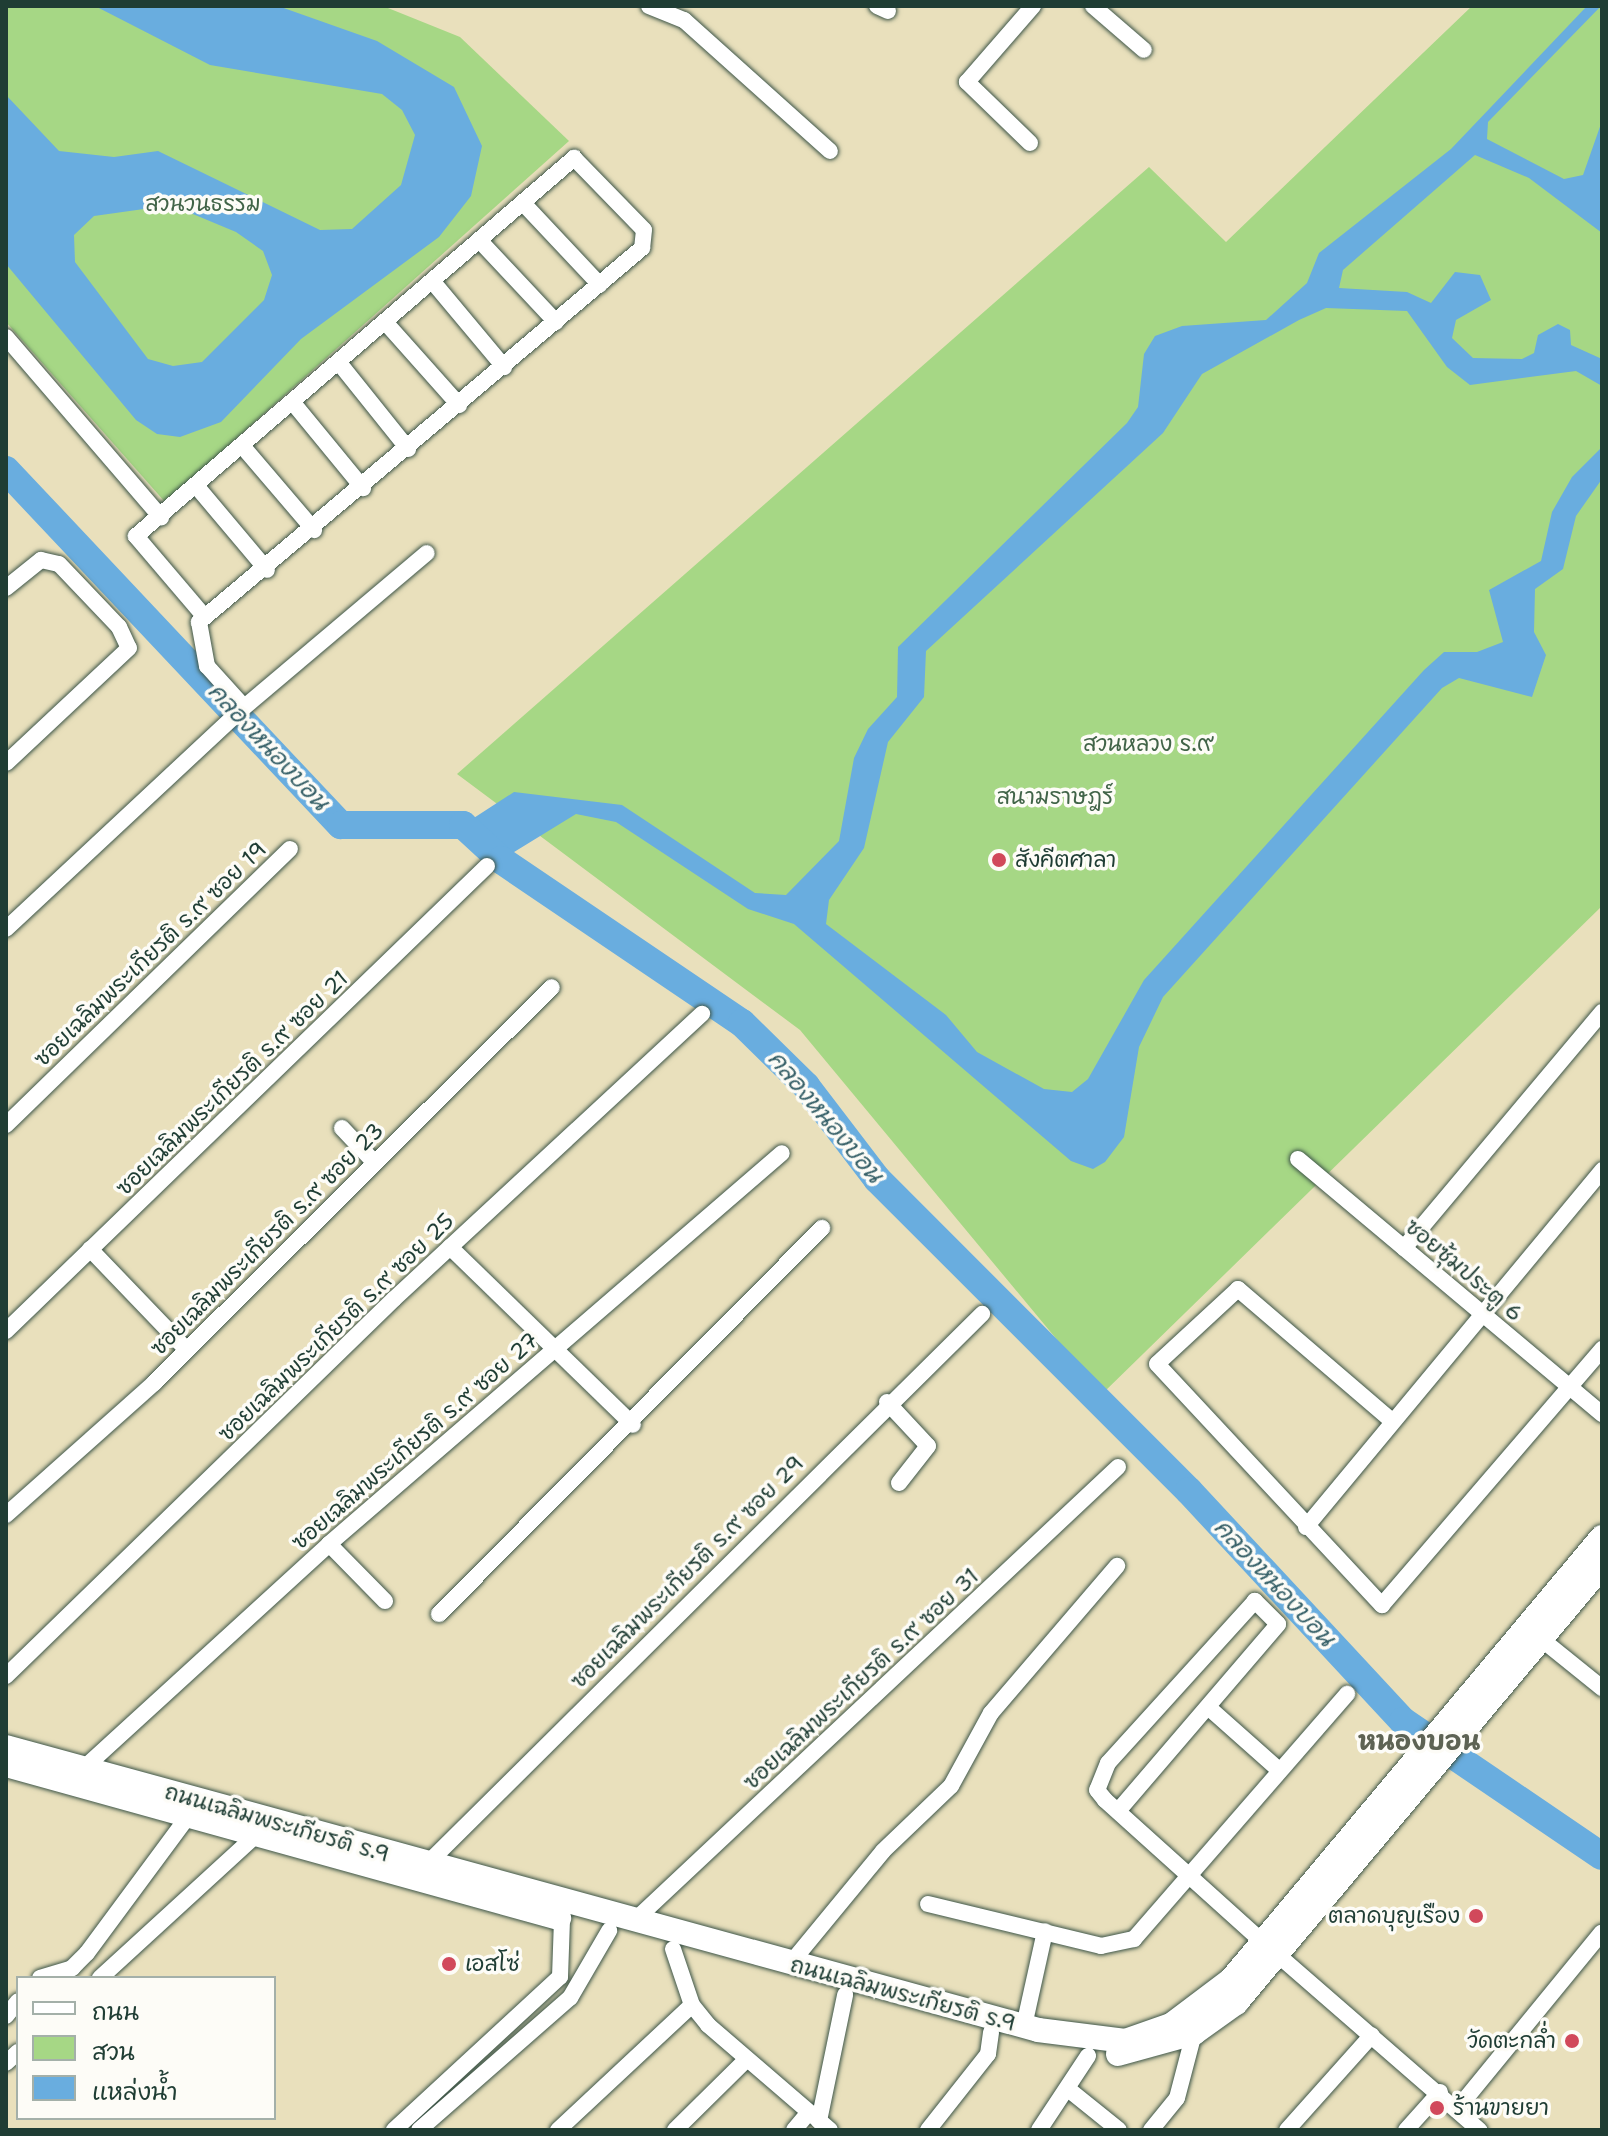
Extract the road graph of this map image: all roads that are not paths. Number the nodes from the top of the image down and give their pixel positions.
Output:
1 (649, 6) edge
2 (1033, 6) edge
3 (1093, 6) edge
4 (686, 13) edge
5 (1144, 50) dead end
6 (1030, 143) dead end
7 (830, 151) dead end
8 (523, 203) junction
9 (480, 241) junction
10 (433, 282) junction
11 (600, 285) junction
12 (556, 322) junction
13 (386, 323) junction
14 (6, 337) edge
15 (340, 364) junction
16 (504, 367) junction
17 (294, 404) junction
18 (459, 405) junction
19 (244, 448) junction
20 (408, 449) junction
21 (198, 488) junction
22 (363, 488) junction
23 (161, 517) junction
24 (314, 530) junction
25 (427, 553) dead end
26 (267, 570) junction
27 (6, 588) edge
28 (204, 616) junction
29 (243, 708) junction
30 (6, 763) edge
31 (290, 849) dead end
32 (487, 866) dead end
33 (6, 929) edge
34 (552, 987) dead end
35 (1602, 1012) edge
36 (702, 1014) dead end
37 (6, 1125) edge
38 (342, 1128) dead end
39 (782, 1153) dead end
40 (1298, 1159) dead end
41 (375, 1163) junction
42 (1602, 1170) edge
43 (822, 1228) dead end
44 (450, 1247) junction
45 (1404, 1248) junction
46 (90, 1249) junction
47 (982, 1314) dead end
48 (1485, 1315) junction
49 (6, 1331) edge
50 (1602, 1349) edge
51 (187, 1350) junction
52 (555, 1350) junction
53 (1571, 1388) junction
54 (887, 1402) junction
55 (1602, 1414) edge
56 (1392, 1421) junction
57 (633, 1425) junction
58 (1118, 1467) dead end
59 (899, 1483) dead end
60 (6, 1515) edge
61 (1306, 1527) junction
62 (1602, 1537) edge
63 (329, 1544) junction
64 (1117, 1566) dead end
65 (1602, 1566) edge
66 (385, 1601) dead end
67 (439, 1614) dead end
68 (1540, 1638) junction
69 (6, 1676) edge
70 (1602, 1688) edge
71 (1347, 1694) dead end
72 (1208, 1707) junction
73 (1457, 1724) junction
74 (6, 1747) edge
75 (6, 1765) edge
76 (83, 1769) junction
77 (1280, 1771) junction
78 (1118, 1811) junction
79 (186, 1819) junction
80 (254, 1837) junction
81 (426, 1865) junction
82 (1188, 1875) junction
83 (928, 1904) dead end
84 (562, 1919) junction
85 (633, 1922) junction
86 (609, 1931) junction
87 (1045, 1931) junction
88 (1602, 1932) edge
89 (673, 1949) junction
90 (1271, 1949) junction
91 (790, 1964) junction
92 (46, 1976) edge
93 (102, 1976) edge
94 (560, 1977) junction
95 (578, 1989) junction
96 (845, 1995) junction
97 (692, 2005) junction
98 (1024, 2026) junction
99 (991, 2032) junction
100 (1194, 2033) junction
101 (1372, 2035) junction
102 (1088, 2056) junction
103 (746, 2060) junction
104 (459, 2085) junction
105 (1068, 2089) junction
106 (1440, 2092) junction
107 (1458, 2108) junction
108 (819, 2121) edge
109 (394, 2130) edge
110 (419, 2130) edge
111 (558, 2130) edge
112 (675, 2130) edge
113 (794, 2130) edge
114 (928, 2130) edge
115 (1039, 2130) edge
116 (1119, 2130) edge
117 (1151, 2130) edge
118 (1287, 2130) edge
119 (1406, 2130) edge
120 (1479, 2130) edge

1 - 4 street
2 - 6 street
3 - 5 street
4 - 7 street
8 - 9 street
8 - 11 street
8 - 11 street
9 - 10 street
9 - 12 street
10 - 13 street
10 - 16 street
11 - 12 street
12 - 16 street
13 - 15 street
13 - 18 street
14 - 23 street
15 - 17 street
15 - 20 street
16 - 18 street
17 - 19 street
17 - 22 street
18 - 20 street
19 - 21 street
19 - 24 street
20 - 22 street
21 - 23 street
21 - 26 street
22 - 24 street
23 - 28 street
24 - 26 street
25 - 29 street
26 - 28 street
27 - 30 street
28 - 29 street
29 - 33 street
31 - 37 street, ซอยเฉลิมพระเกียรติ ร.๙ ซอย 19
32 - 46 street, ซอยเฉลิมพระเกียรติ ร.๙ ซอย 21
34 - 41 street, ซอยเฉลิมพระเกียรติ ร.๙ ซอย 23
35 - 45 street
36 - 44 street, ซอยเฉลิมพระเกียรติ ร.๙ ซอย 25
38 - 41 street
39 - 52 street, ซอยเฉลิมพระเกียรติ ร.๙ ซอย 27
40 - 45 street, ซอยซุ้มประตู 6
41 - 51 street, ซอยเฉลิมพระเกียรติ ร.๙ ซอย 23
42 - 48 street
43 - 57 street
44 - 52 street
44 - 69 street, ซอยเฉลิมพระเกียรติ ร.๙ ซอย 25
45 - 48 street, ซอยซุ้มประตู 6
46 - 49 street, ซอยเฉลิมพระเกียรติ ร.๙ ซอย 21
46 - 51 street
47 - 54 street, ซอยเฉลิมพระเกียรติ ร.๙ ซอย 29
48 - 53 street, ซอยซุ้มประตู 6
48 - 56 street
50 - 53 street
51 - 60 street, ซอยเฉลิมพระเกียรติ ร.๙ ซอย 23
52 - 57 street
52 - 63 street, ซอยเฉลิมพระเกียรติ ร.๙ ซอย 27
53 - 55 street, ซอยซุ้มประตู 6
53 - 61 street
54 - 59 street
54 - 81 street, ซอยเฉลิมพระเกียรติ ร.๙ ซอย 29
56 - 61 street
56 - 61 street
57 - 67 street
58 - 85 street, ซอยเฉลิมพระเกียรติ ร.๙ ซอย 31
62 - 73 main road, ถนนเฉลิมพระเกียรติ ร.9
63 - 66 street
63 - 76 street, ซอยเฉลิมพระเกียรติ ร.๙ ซอย 27
64 - 91 street
65 - 68 main road, ถนนเฉลิมพระเกียรติ ร.9
68 - 70 street
68 - 73 main road, ถนนเฉลิมพระเกียรติ ร.9
71 - 77 street
72 - 77 street
72 - 78 street
72 - 78 street
73 - 90 main road, ถนนเฉลิมพระเกียรติ ร.9
74 - 76 main road, ถนนเฉลิมพระเกียรติ ร.9
75 - 79 main road, ถนนเฉลิมพระเกียรติ ร.9
76 - 81 main road, ถนนเฉลิมพระเกียรติ ร.9
77 - 82 street
78 - 82 street
79 - 80 main road, ถนนเฉลิมพระเกียรติ ร.9
79 - 92 street
80 - 84 main road, ถนนเฉลิมพระเกียรติ ร.9
80 - 93 street
81 - 85 main road, ถนนเฉลิมพระเกียรติ ร.9
82 - 87 street
82 - 90 street
83 - 87 street
84 - 86 main road, ถนนเฉลิมพระเกียรติ ร.9
84 - 94 street
85 - 91 main road, ถนนเฉลิมพระเกียรติ ร.9
86 - 89 main road, ถนนเฉลิมพระเกียรติ ร.9
86 - 95 street
87 - 98 street
88 - 107 street
89 - 96 main road, ถนนเฉลิมพระเกียรติ ร.9
89 - 97 street
90 - 98 main road, ถนนเฉลิมพระเกียรติ ร.9
90 - 100 main road, ถนนเฉลิมพระเกียรติ ร.9
90 - 101 street
91 - 98 main road, ถนนเฉลิมพระเกียรติ ร.9
94 - 95 street
94 - 104 street
95 - 104 street
96 - 99 main road, ถนนเฉลิมพระเกียรติ ร.9
96 - 108 street
97 - 103 street
97 - 111 street
99 - 102 main road, ถนนเฉลิมพระเกียรติ ร.9
99 - 114 street
100 - 102 main road, ถนนเฉลิมพระเกียรติ ร.9
100 - 117 street
101 - 106 street
101 - 118 street
102 - 105 street
103 - 108 street
103 - 112 street
104 - 109 street
104 - 110 street
105 - 115 street
105 - 116 street
106 - 107 street
106 - 119 street
107 - 120 street
108 - 113 street

